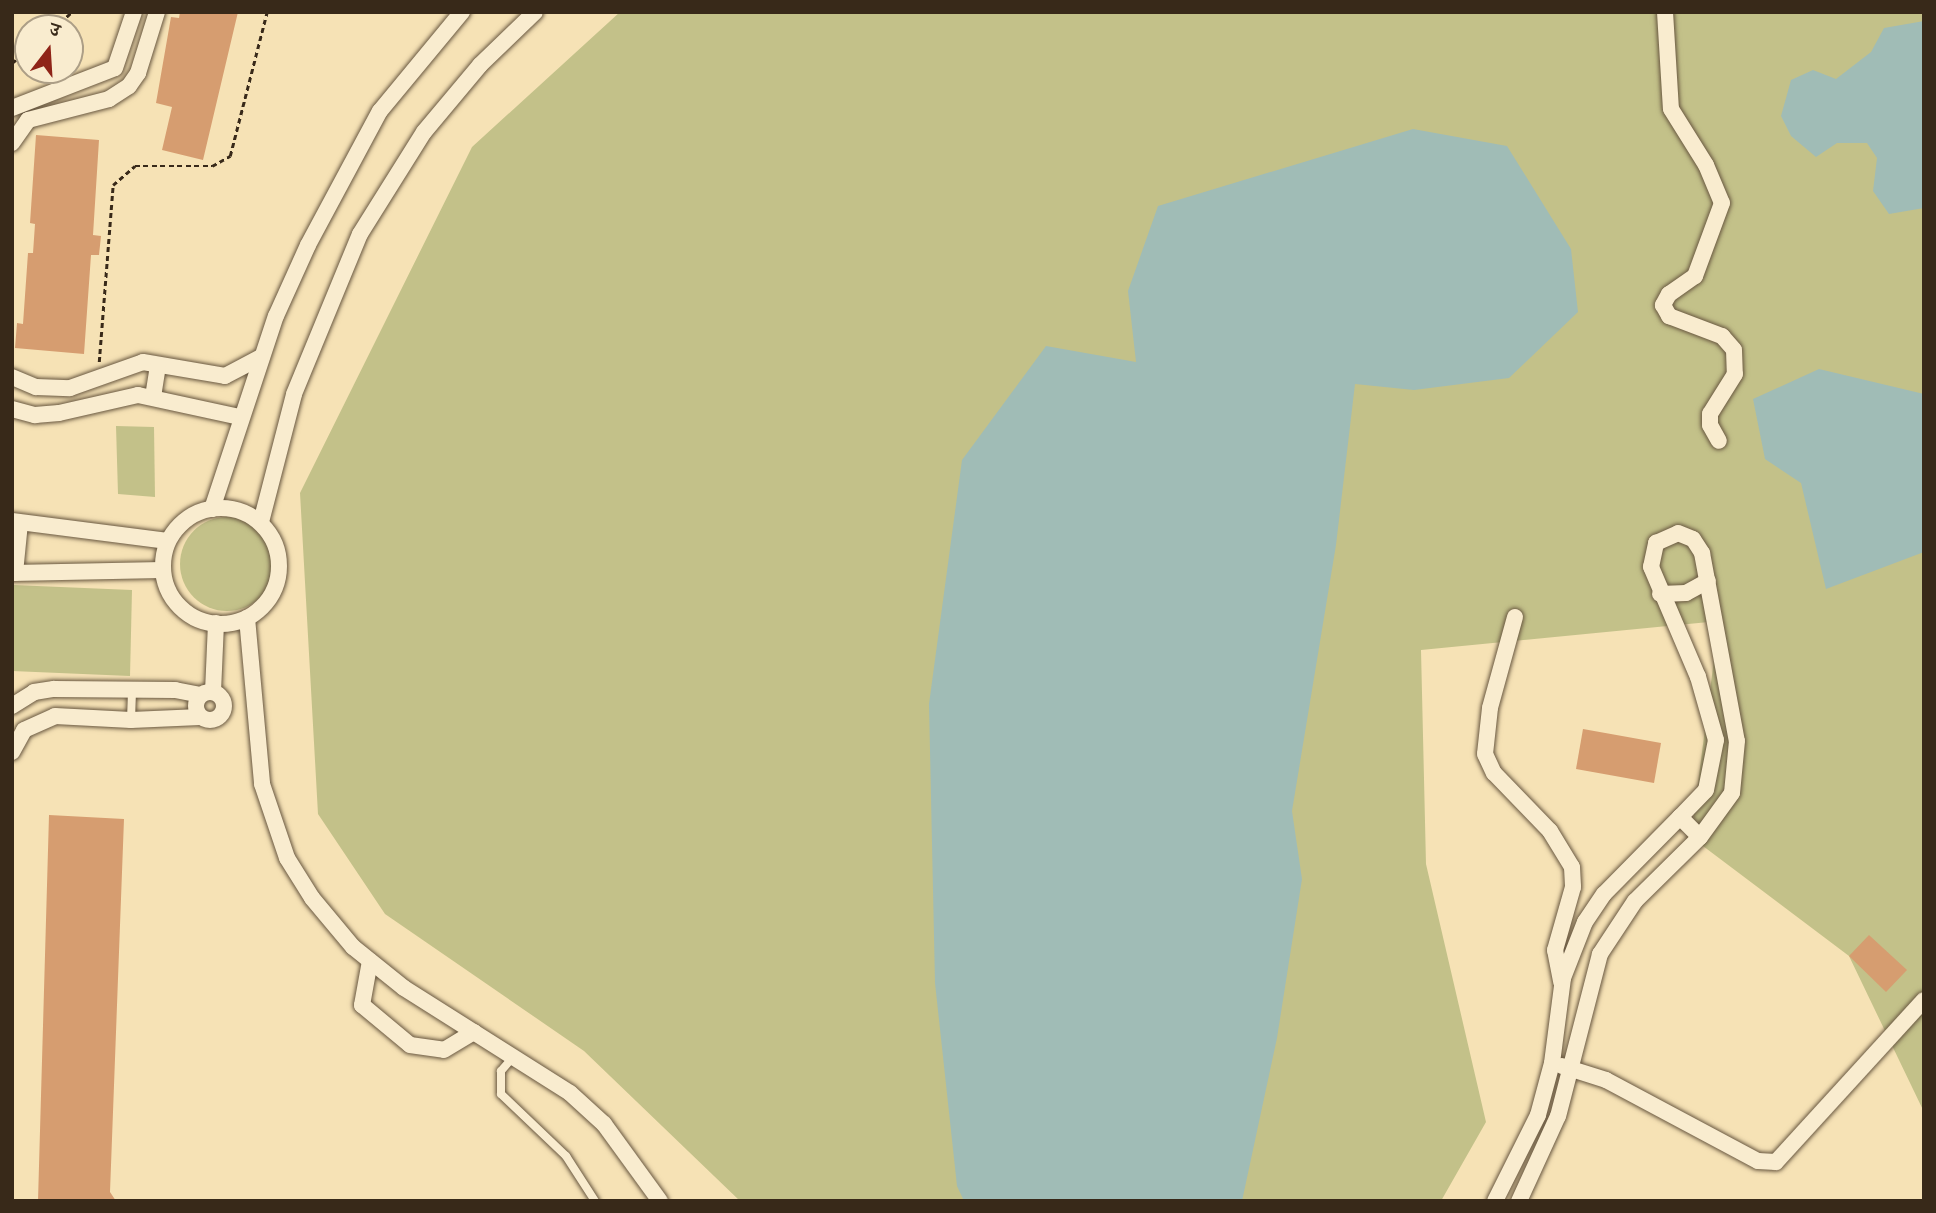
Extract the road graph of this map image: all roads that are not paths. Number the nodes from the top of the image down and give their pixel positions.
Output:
1 (134, 12) edge
2 (157, 12) edge
3 (462, 12) edge
4 (535, 12) edge
5 (1665, 12) edge
6 (116, 68) junction
7 (132, 81) junction
8 (12, 108) edge
9 (12, 143) edge
10 (261, 357) junction
11 (158, 365) junction
12 (12, 377) edge
13 (64, 388) junction
14 (153, 397) junction
15 (12, 410) edge
16 (66, 412) junction
17 (240, 417) junction
18 (1719, 440) dead end
19 (212, 509) junction
20 (16, 522) edge
21 (261, 523) junction
22 (168, 541) junction
23 (162, 570) junction
24 (14, 573) edge
25 (1708, 580) junction
26 (1660, 594) junction
27 (1515, 617) dead end
28 (247, 618) junction
29 (216, 623) junction
30 (1721, 655) junction
31 (1692, 664) junction
32 (132, 690) junction
33 (207, 693) junction
34 (12, 706) edge
35 (200, 717) junction
36 (131, 720) junction
37 (12, 752) edge
38 (1680, 817) junction
39 (1700, 837) junction
40 (370, 961) junction
41 (1562, 985) junction
42 (1924, 1000) edge
43 (474, 1031) junction
44 (514, 1056) junction
45 (1552, 1063) junction
46 (1571, 1068) junction
47 (595, 1201) edge
48 (660, 1201) edge
49 (1496, 1201) edge
50 (1518, 1201) edge

1 - 6 street
2 - 7 street
3 - 10 street
4 - 21 street
5 - 18 street
6 - 7 street
6 - 8 street
7 - 9 street
10 - 11 street
10 - 17 street
11 - 13 street
11 - 14 street
12 - 13 street
13 - 16 street
14 - 16 street
14 - 17 street
15 - 16 street
17 - 19 street
19 - 21 street
19 - 22 street
20 - 22 street
20 - 24 street
21 - 28 street
22 - 23 street
23 - 24 street
23 - 29 street
25 - 26 street
25 - 26 street
25 - 30 street
26 - 31 street
27 - 41 street
28 - 29 street
28 - 40 street
29 - 33 street
30 - 31 street
30 - 39 street
31 - 38 street
32 - 33 street
32 - 34 street
32 - 36 lane
33 - 35 street
33 - 35 street
35 - 36 street
36 - 37 street
38 - 39 street
38 - 41 street
39 - 46 street
40 - 43 street
40 - 43 street
41 - 45 street
42 - 46 street
43 - 44 street
44 - 47 lane
44 - 48 street
45 - 46 street
45 - 49 street
46 - 50 street

